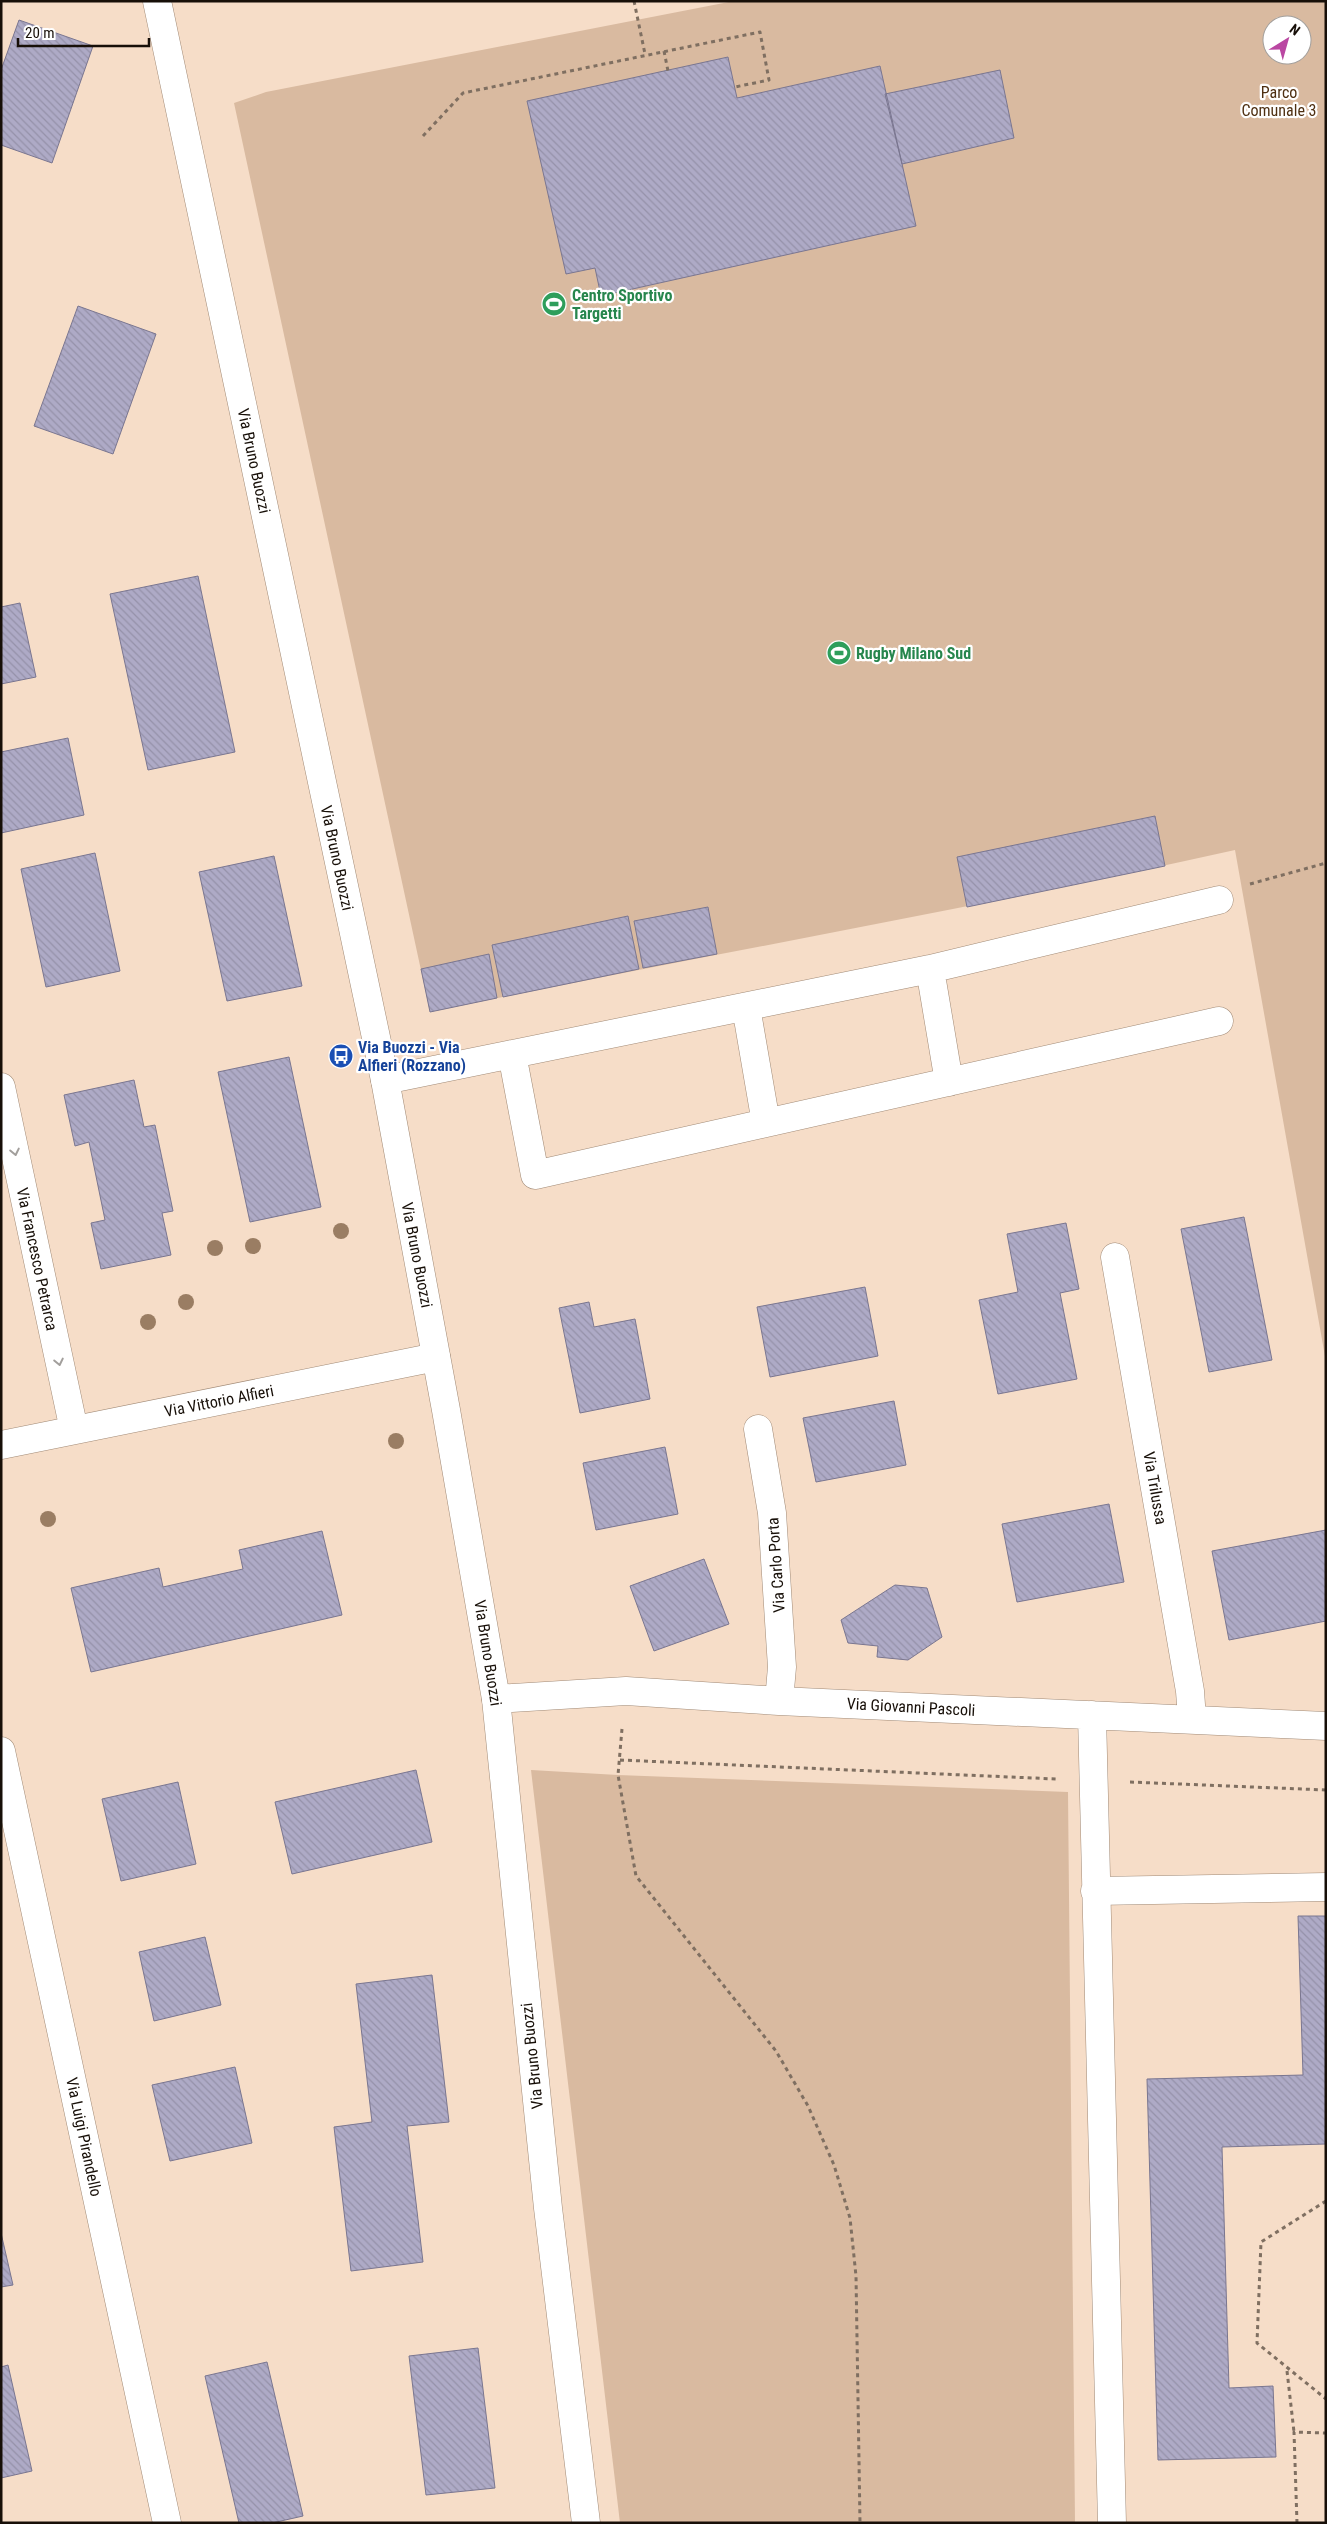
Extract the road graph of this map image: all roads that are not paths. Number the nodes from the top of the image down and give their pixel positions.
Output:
1 (157, 1) edge
2 (1219, 900) road end
3 (930, 969) junction
4 (746, 1007) junction
5 (1219, 1021) dead end
6 (512, 1054) junction
7 (385, 1080) junction
8 (949, 1082) junction
9 (1, 1087) edge
10 (766, 1122) junction
11 (1115, 1257) dead end
12 (436, 1357) junction
13 (758, 1429) dead end
14 (74, 1430) junction
15 (1, 1445) edge
16 (496, 1699) junction
17 (779, 1701) junction
18 (1092, 1715) junction
19 (1192, 1719) junction
20 (1326, 1726) edge
21 (1, 1750) edge
22 (1326, 1887) edge
23 (1095, 1891) junction
24 (167, 2523) edge
25 (586, 2523) edge
26 (1112, 2523) edge

1 - 7 street, Via Bruno Buozzi
2 - 3 street
3 - 4 street
3 - 8 street
4 - 6 street
4 - 10 street
5 - 8 street
6 - 7 street
6 - 10 street
7 - 12 street, Via Bruno Buozzi
8 - 10 street
9 -> 14 street, Via Francesco Petrarca
11 - 19 street, Via Trilussa
12 - 14 street, Via Vittorio Alfieri
12 - 16 street, Via Bruno Buozzi
13 - 17 street, Via Carlo Porta
14 - 15 street, Via Vittorio Alfieri
16 - 17 street, Via Giovanni Pascoli
16 - 25 street, Via Bruno Buozzi
17 - 18 street, Via Giovanni Pascoli
18 - 19 street, Via Giovanni Pascoli
18 - 23 street
19 - 20 street, Via Giovanni Pascoli
21 - 24 street, Via Luigi Pirandello
22 - 23 street
23 - 26 street

